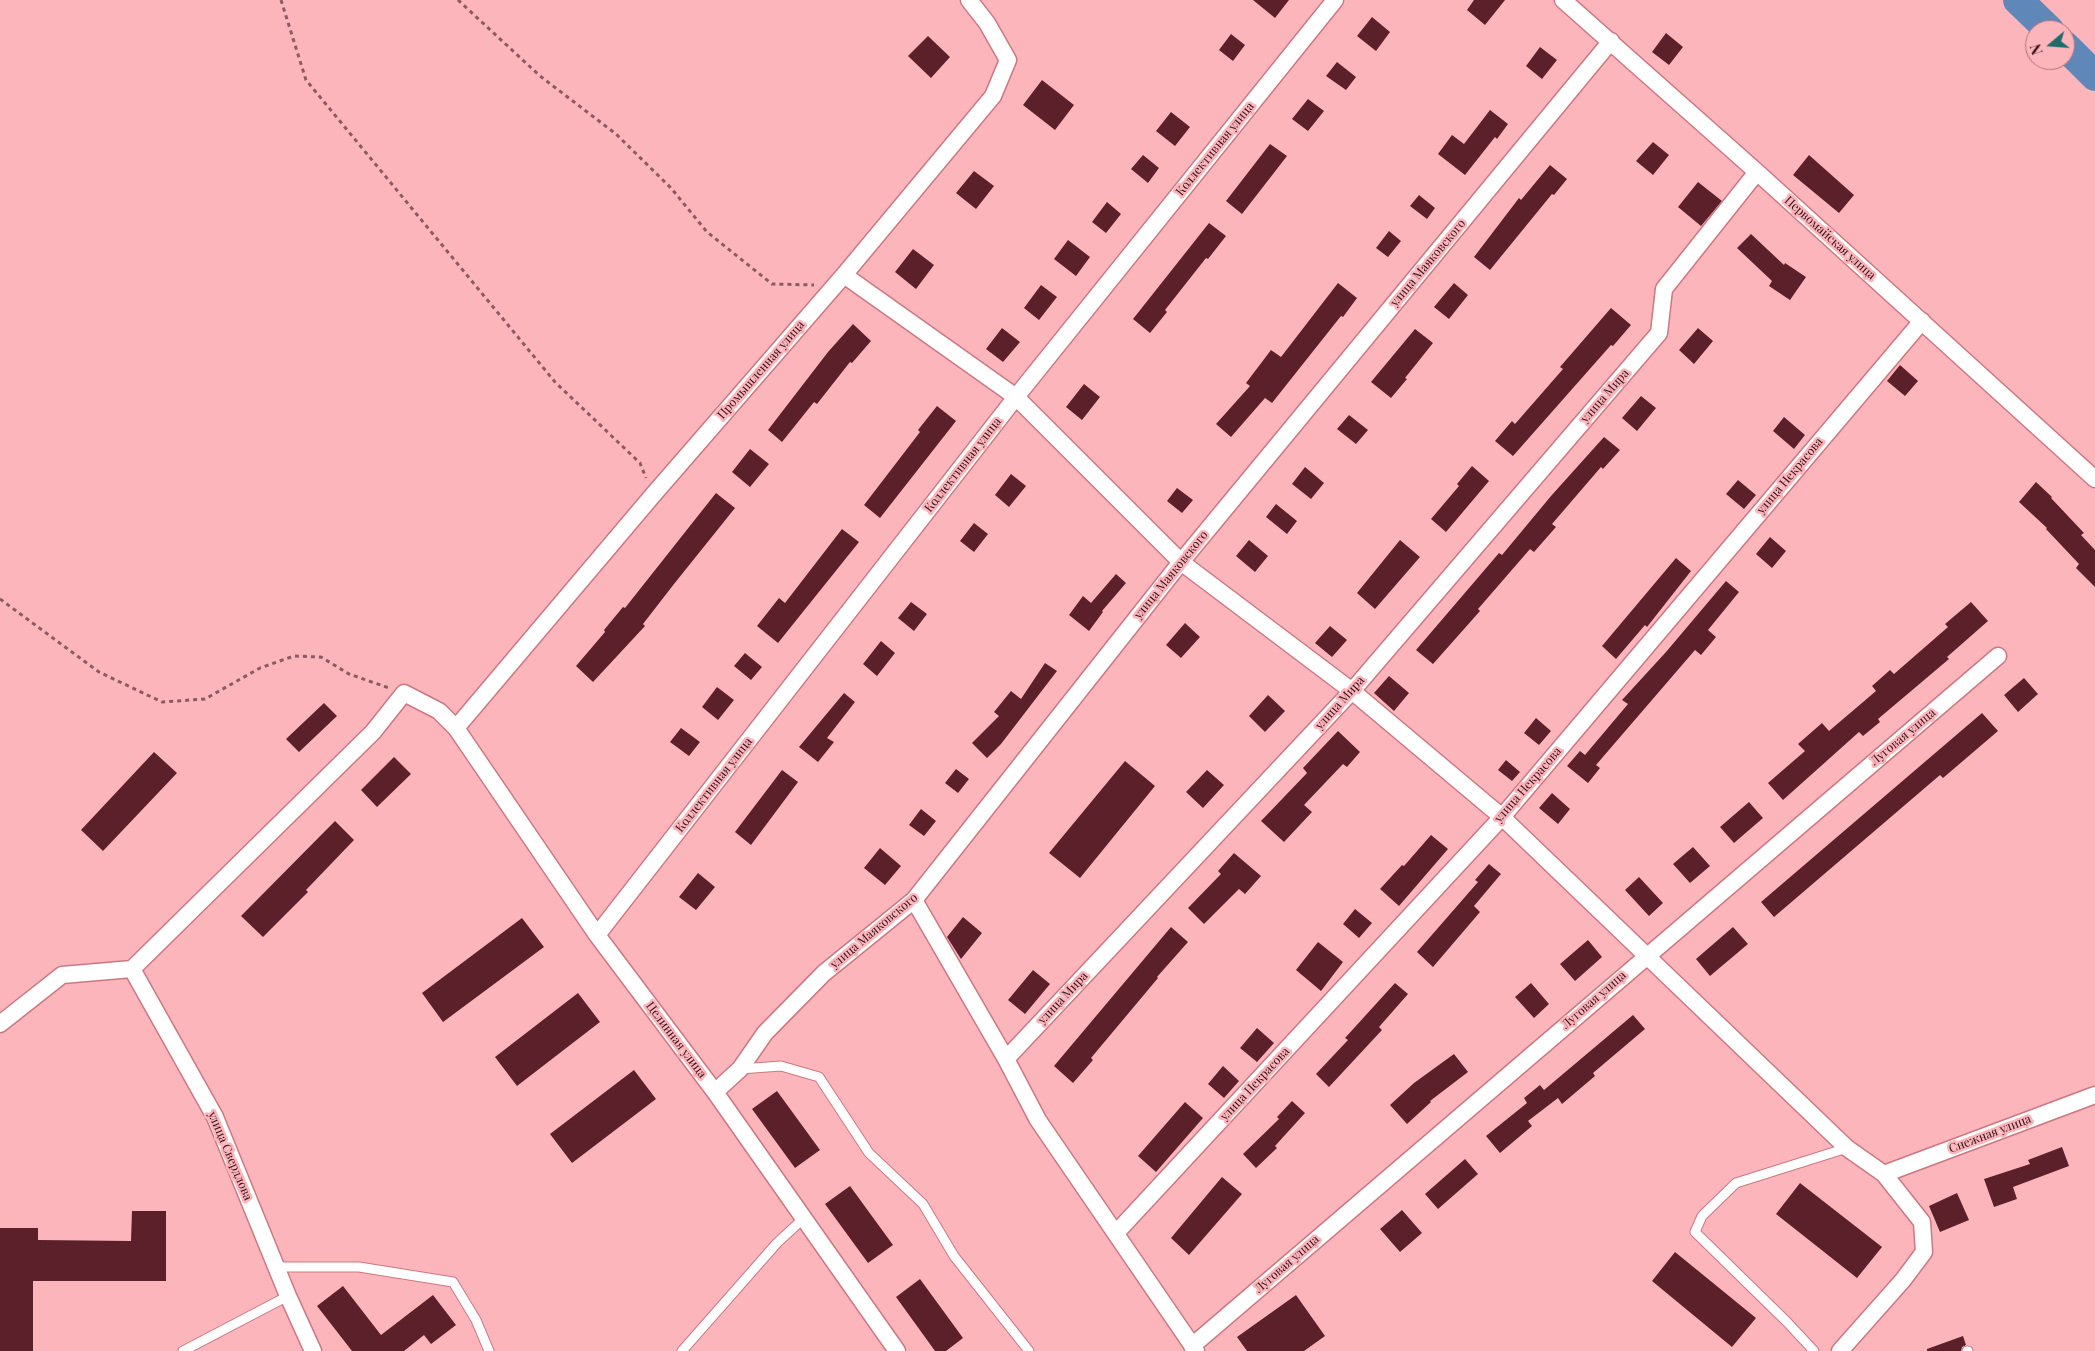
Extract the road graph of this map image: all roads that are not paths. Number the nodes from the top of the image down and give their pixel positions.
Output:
1 (969, 0) edge
2 (1335, 0) edge
3 (1564, 0) edge
4 (1611, 41) junction
5 (1757, 172) junction
6 (844, 275) junction
7 (1922, 321) junction
8 (1016, 397) junction
9 (2095, 479) edge
10 (1181, 562) junction
11 (1998, 656) dead end
12 (1352, 691) junction
13 (456, 728) junction
14 (1502, 817) junction
15 (914, 900) junction
16 (597, 935) junction
17 (1646, 955) junction
18 (132, 969) junction
19 (0, 1024) edge
20 (1006, 1059) junction
21 (740, 1069) junction
22 (714, 1092) junction
23 (2095, 1095) edge
24 (1847, 1148) junction
25 (1884, 1174) junction
26 (804, 1218) junction
27 (1116, 1233) junction
28 (277, 1267) junction
29 (288, 1296) junction
30 (1194, 1348) edge
31 (183, 1351) edge
32 (313, 1351) edge
33 (489, 1351) edge
34 (682, 1351) edge
35 (897, 1351) edge
36 (1029, 1351) edge
37 (1814, 1351) edge
38 (1840, 1351) edge

1 - 6 street, Промышленная улица
2 - 8 street, Коллективная улица
3 - 4 street, Первомайская улица
4 - 5 street, Первомайская улица
4 - 10 street, улица Маяковского
5 - 7 street, Первомайская улица
5 - 12 street, улица Мира
6 - 8 street
6 - 13 street, Промышленная улица
7 - 9 street, Первомайская улица
7 - 14 street, улица Некрасова
8 - 10 street
8 - 16 street, Коллективная улица
10 - 12 street
10 - 15 street, улица Маяковского
11 - 17 street, Луговая улица
12 - 14 street
12 - 20 street, улица Мира
13 - 16 street, Целинная улица
13 - 18 street, Целинная улица
14 - 17 street
14 - 27 street, улица Некрасова
15 - 20 street
15 - 21 street, улица Маяковского
16 - 22 street, Целинная улица
17 - 24 street
17 - 30 street, Луговая улица
18 - 19 street
18 - 28 street, улица Свердлова
20 - 27 street
21 - 22 street, улица Маяковского
21 - 36 lane
22 - 26 street, Целинная улица
23 - 25 street, Снежная улица
24 - 25 street
24 - 37 lane
25 - 38 street
26 - 34 lane
26 - 35 street, Целинная улица
27 - 30 street
28 - 29 street, улица Свердлова
28 - 33 lane
29 - 31 lane
29 - 32 street, улица Свердлова

